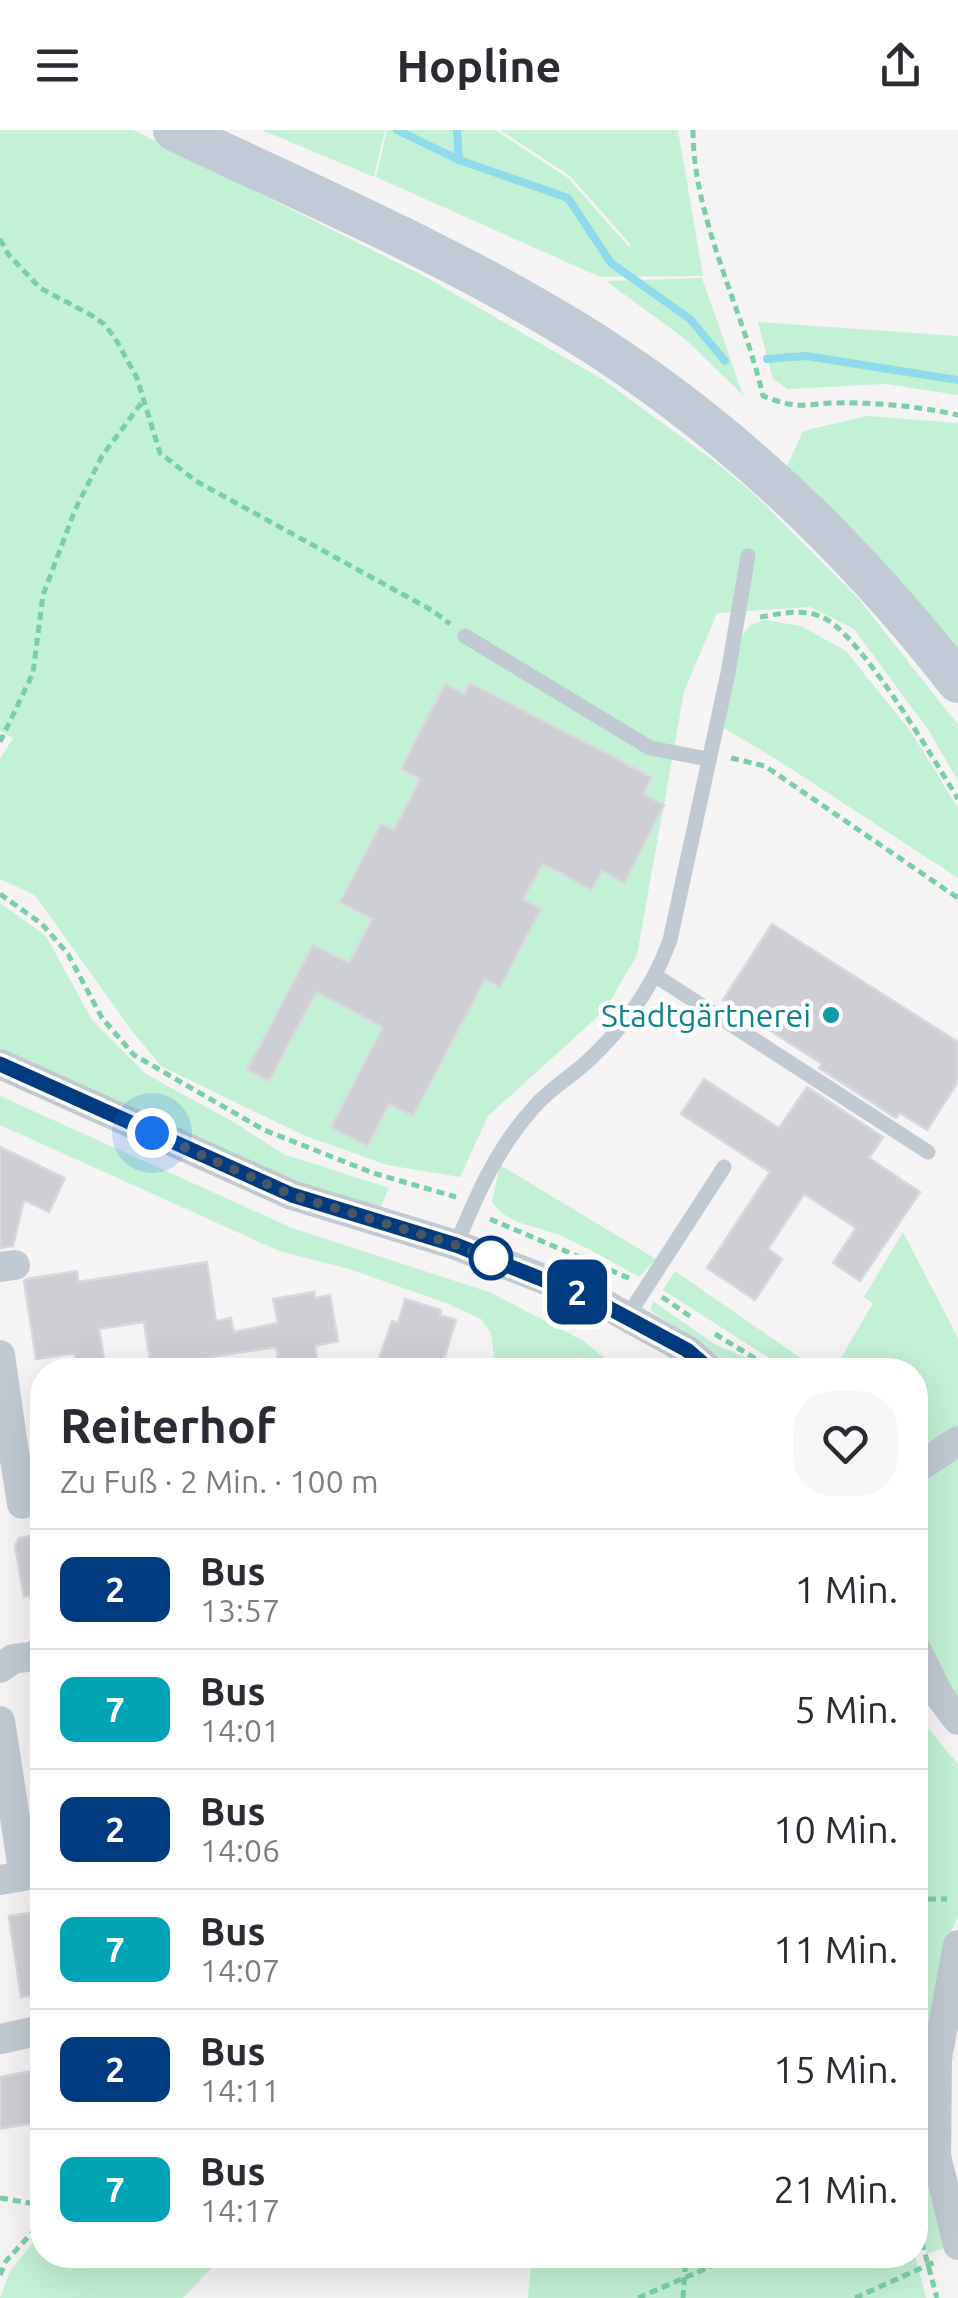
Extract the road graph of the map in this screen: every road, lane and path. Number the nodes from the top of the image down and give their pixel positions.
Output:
1 (174, 130) edge
2 (692, 130) edge
3 (0, 239) edge
4 (143, 401) junction
5 (958, 414) edge
6 (748, 556) dead end
7 (737, 620) junction
8 (465, 636) joint
9 (958, 682) edge
10 (0, 742) edge
11 (708, 760) junction
12 (958, 799) edge
13 (0, 894) edge
14 (958, 898) edge
15 (656, 976) junction
16 (0, 1064) edge
17 (928, 1152) dead end
18 (724, 1167) dead end
19 (474, 1202) junction
20 (456, 1245) junction
21 (627, 1317) junction
22 (0, 1355) edge
23 (696, 1358) edge
24 (958, 1441) edge
25 (6, 1447) edge
26 (928, 1461) edge
27 (21, 1504) edge
28 (30, 1656) edge
29 (0, 1668) edge
30 (928, 1673) edge
31 (958, 1720) edge
32 (0, 1721) edge
33 (6, 1810) edge
34 (22, 1876) edge
35 (947, 1898) dead end
36 (928, 1899) edge
37 (958, 1945) edge
38 (30, 2032) edge
39 (0, 2038) edge
40 (0, 2198) edge
41 (30, 2202) edge
42 (30, 2235) edge
43 (958, 2245) edge
44 (685, 2268) edge
45 (708, 2268) edge
46 (922, 2268) edge
47 (927, 2268) edge
48 (0, 2275) edge
49 (684, 2279) junction
50 (638, 2298) edge
51 (683, 2298) edge
52 (855, 2298) edge
53 (937, 2298) edge

1 - 9 main road
2 - 5 path
3 - 4 path
4 - 8 path
4 - 10 path
6 - 7 lane
7 - 11 lane
7 - 12 path
8 - 11 lane
11 - 14 path
11 - 15 lane
13 - 19 path
15 - 17 lane
15 - 19 lane
16 - 20 street
18 - 21 lane
19 - 20 lane
20 - 21 street
21 - 23 street
22 - 25 street
24 - 26 street
25 - 27 street
28 - 29 street
30 - 31 street
32 - 33 street
33 - 34 street
35 - 36 path
37 - 43 street
38 - 39 street
40 - 41 path
42 - 48 path
44 - 49 path
45 - 49 path
46 - 52 path
47 - 53 path
49 - 50 path
49 - 51 path

